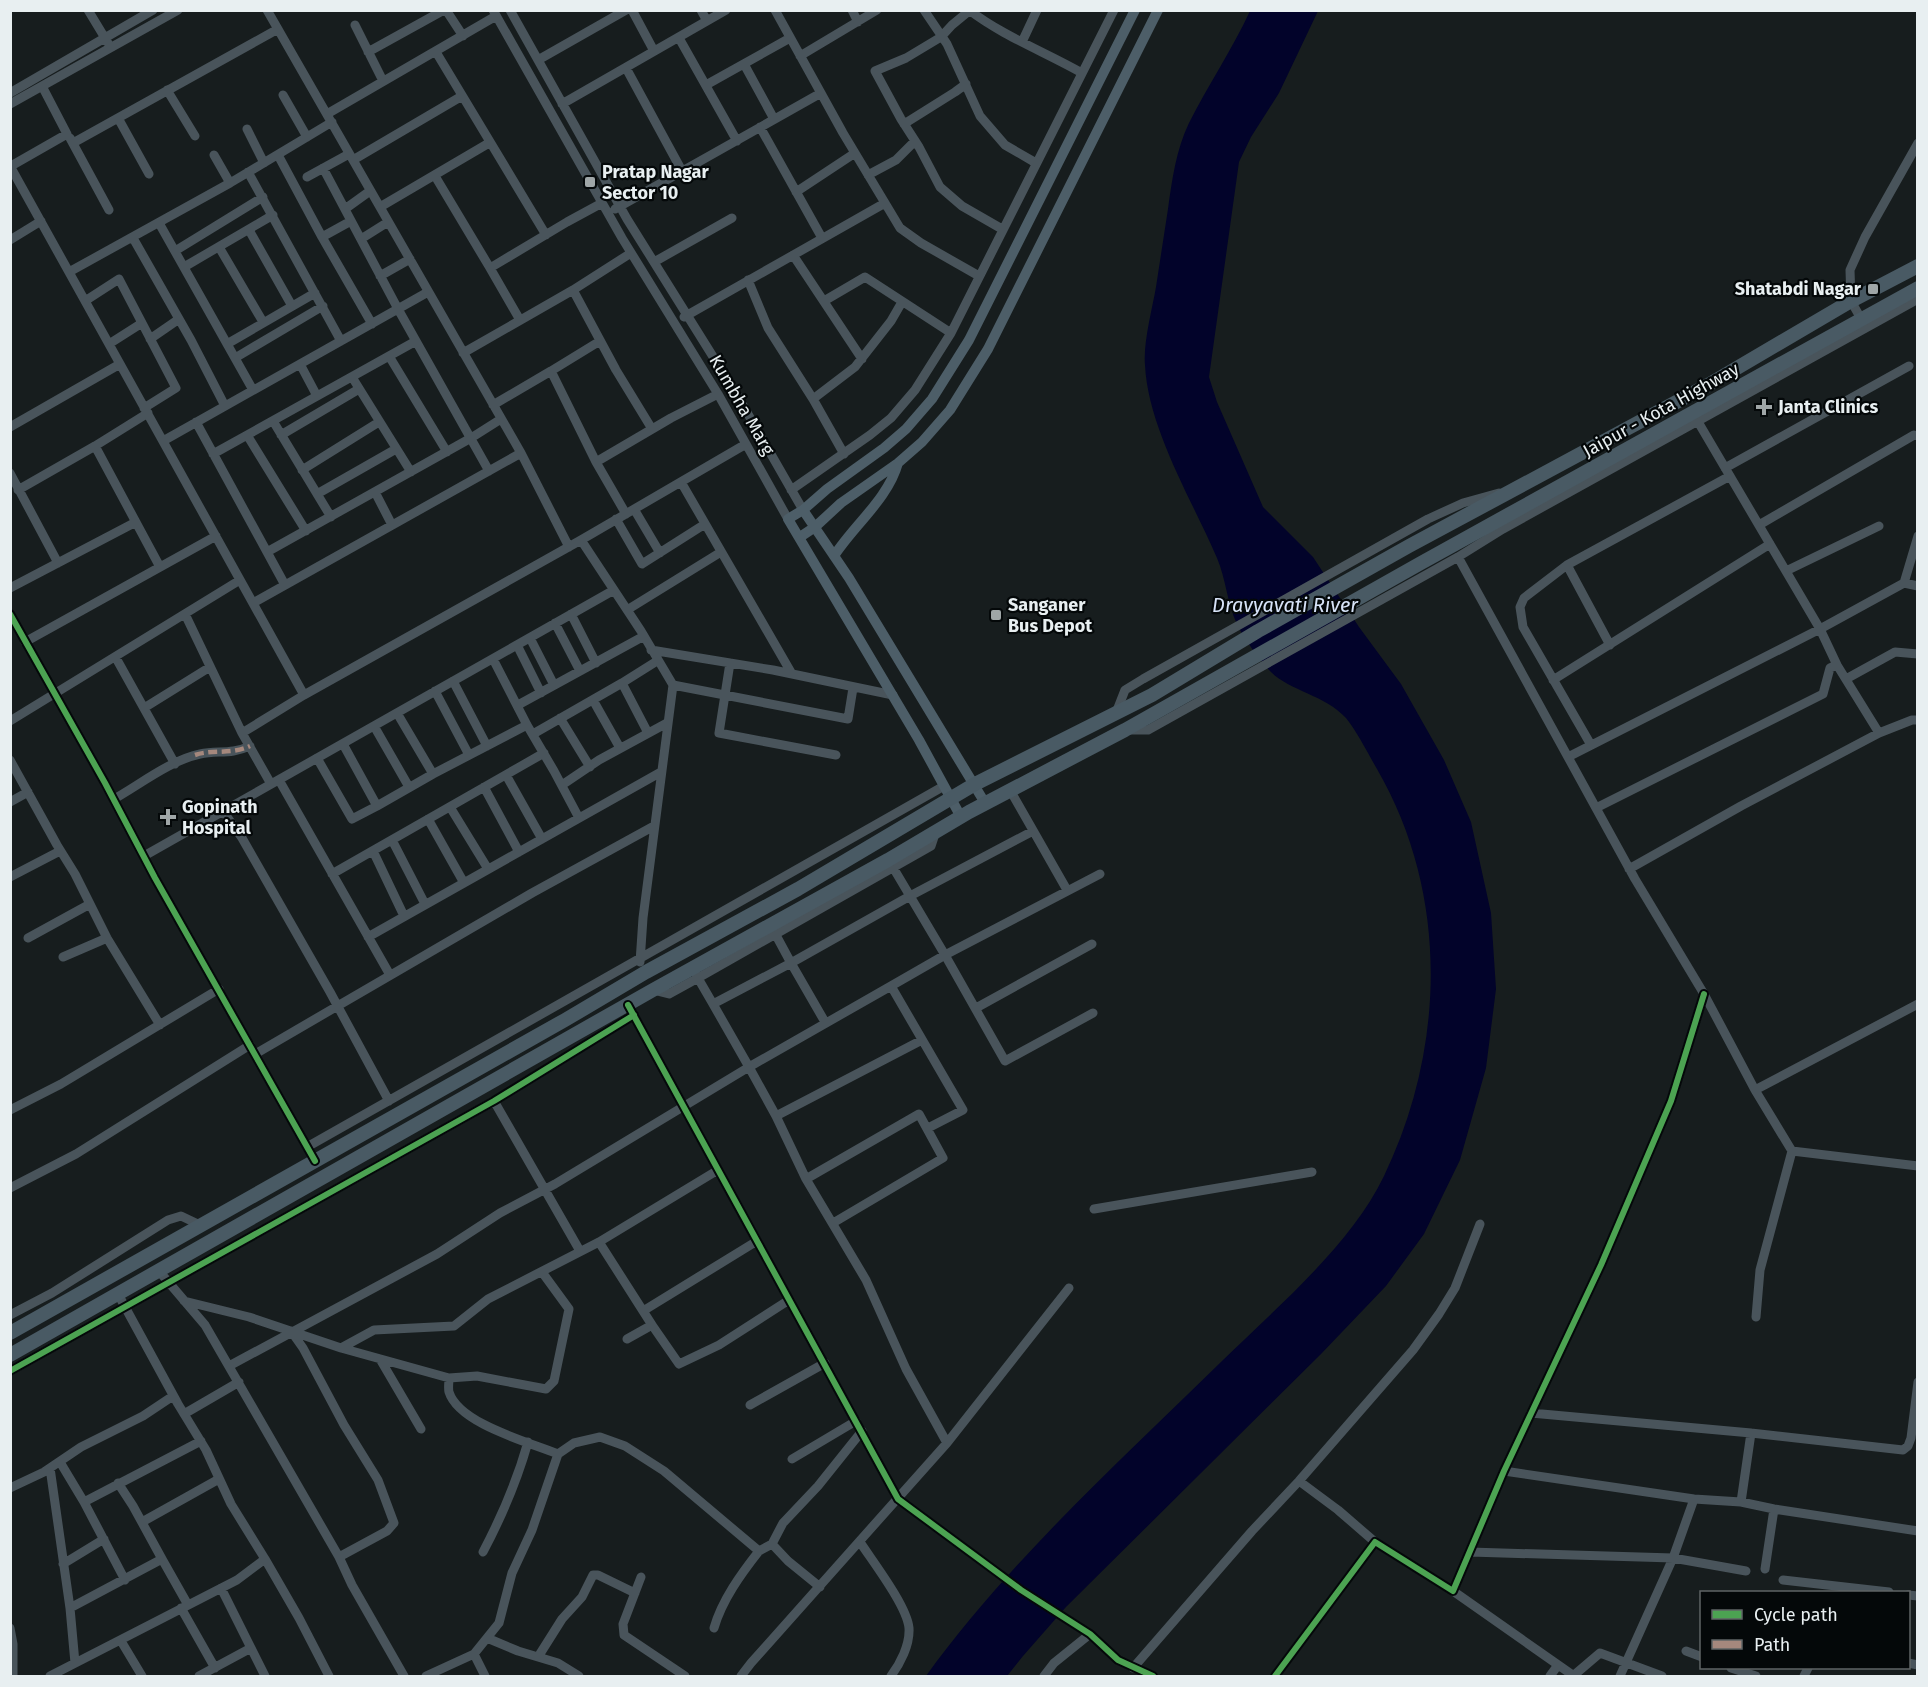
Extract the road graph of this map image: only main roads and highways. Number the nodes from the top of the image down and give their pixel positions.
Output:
1 (1135, 10) edge
2 (1158, 10) edge
3 (1917, 266) edge
4 (1917, 288) edge
5 (898, 463) junction
6 (803, 510) junction
7 (815, 527) junction
8 (800, 537) junction
9 (834, 556) junction
10 (975, 784) junction
11 (948, 792) junction
12 (985, 803) junction
13 (961, 817) junction
14 (10, 1333) edge
15 (10, 1355) edge

1 - 6 main road
2 - 5 main road
3 - 10 highway
4 - 12 highway, Jaipur - Kota Highway
5 - 7 main road
5 - 9 main road
6 - 7 main road, Kumbha Marg
6 - 8 main road, Kumbha Marg
7 - 8 main road
7 - 9 main road, Kumbha Marg
8 - 11 main road, Kumbha Marg
9 - 10 main road, Kumbha Marg
10 - 11 highway
10 - 12 main road, Kumbha Marg
11 - 13 main road, Kumbha Marg
11 - 14 highway
12 - 13 highway, Jaipur - Kota Highway
13 - 15 highway, Jaipur - Kota Highway

